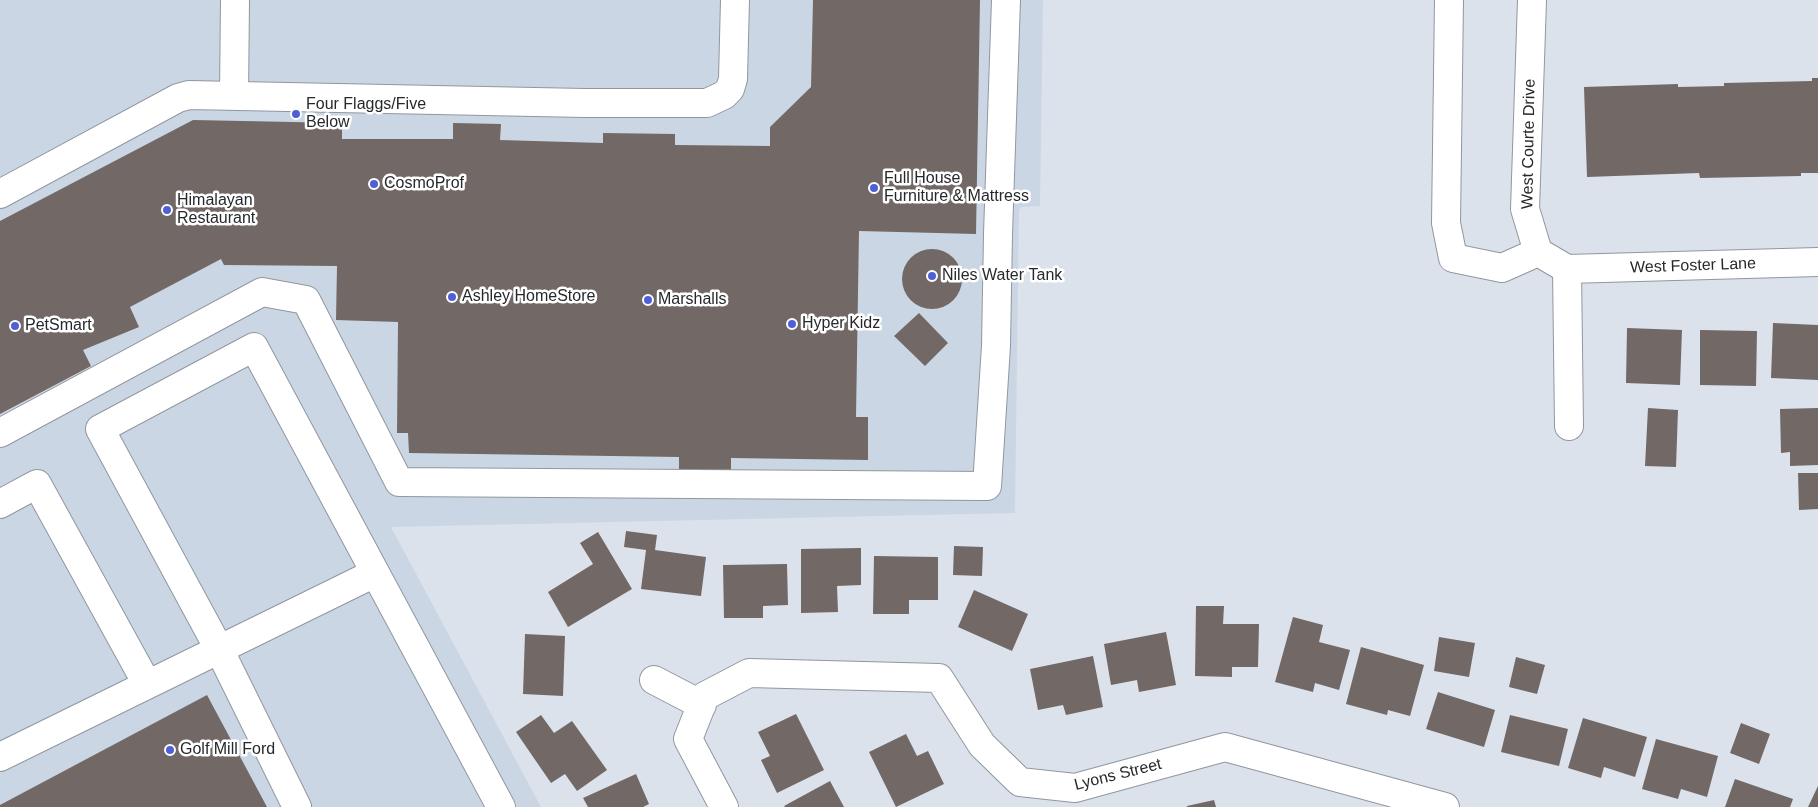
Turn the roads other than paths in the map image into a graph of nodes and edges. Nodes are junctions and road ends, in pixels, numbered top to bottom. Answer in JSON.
{"nodes":[{"id":1,"x":235,"y":0,"type":"edge"},
{"id":2,"x":736,"y":0,"type":"edge"},
{"id":3,"x":1006,"y":0,"type":"edge"},
{"id":4,"x":1449,"y":0,"type":"edge"},
{"id":5,"x":1532,"y":0,"type":"edge"},
{"id":6,"x":234,"y":96,"type":"junction"},
{"id":7,"x":0,"y":194,"type":"edge"},
{"id":8,"x":1538,"y":252,"type":"junction"},
{"id":9,"x":1818,"y":262,"type":"edge"},
{"id":10,"x":1567,"y":269,"type":"junction"},
{"id":11,"x":1569,"y":426,"type":"dead end"},
{"id":12,"x":0,"y":433,"type":"edge"},
{"id":13,"x":0,"y":504,"type":"edge"},
{"id":14,"x":376,"y":572,"type":"junction"},
{"id":15,"x":219,"y":649,"type":"junction"},
{"id":16,"x":654,"y":680,"type":"dead end"},
{"id":17,"x":147,"y":684,"type":"junction"},
{"id":18,"x":702,"y":705,"type":"junction"},
{"id":19,"x":0,"y":757,"type":"edge"},
{"id":20,"x":297,"y":807,"type":"edge"},
{"id":21,"x":501,"y":807,"type":"edge"},
{"id":22,"x":724,"y":807,"type":"edge"},
{"id":23,"x":1445,"y":807,"type":"edge"}],
"edges":[{"from":1,"to":6,"type":"street"},
{"from":2,"to":6,"type":"street"},
{"from":3,"to":12,"type":"street"},
{"from":4,"to":8,"type":"street"},
{"from":5,"to":8,"type":"street","name":"West Courte Drive"},
{"from":6,"to":7,"type":"street"},
{"from":8,"to":10,"type":"street"},
{"from":9,"to":10,"type":"street","name":"West Foster Lane"},
{"from":10,"to":11,"type":"street"},
{"from":13,"to":17,"type":"street"},
{"from":14,"to":15,"type":"street"},
{"from":14,"to":15,"type":"street"},
{"from":14,"to":21,"type":"street"},
{"from":15,"to":17,"type":"street"},
{"from":15,"to":20,"type":"street"},
{"from":16,"to":18,"type":"street"},
{"from":17,"to":19,"type":"street"},
{"from":18,"to":22,"type":"street","name":"Lyons Street"},
{"from":18,"to":23,"type":"street","name":"Lyons Street"}]}
